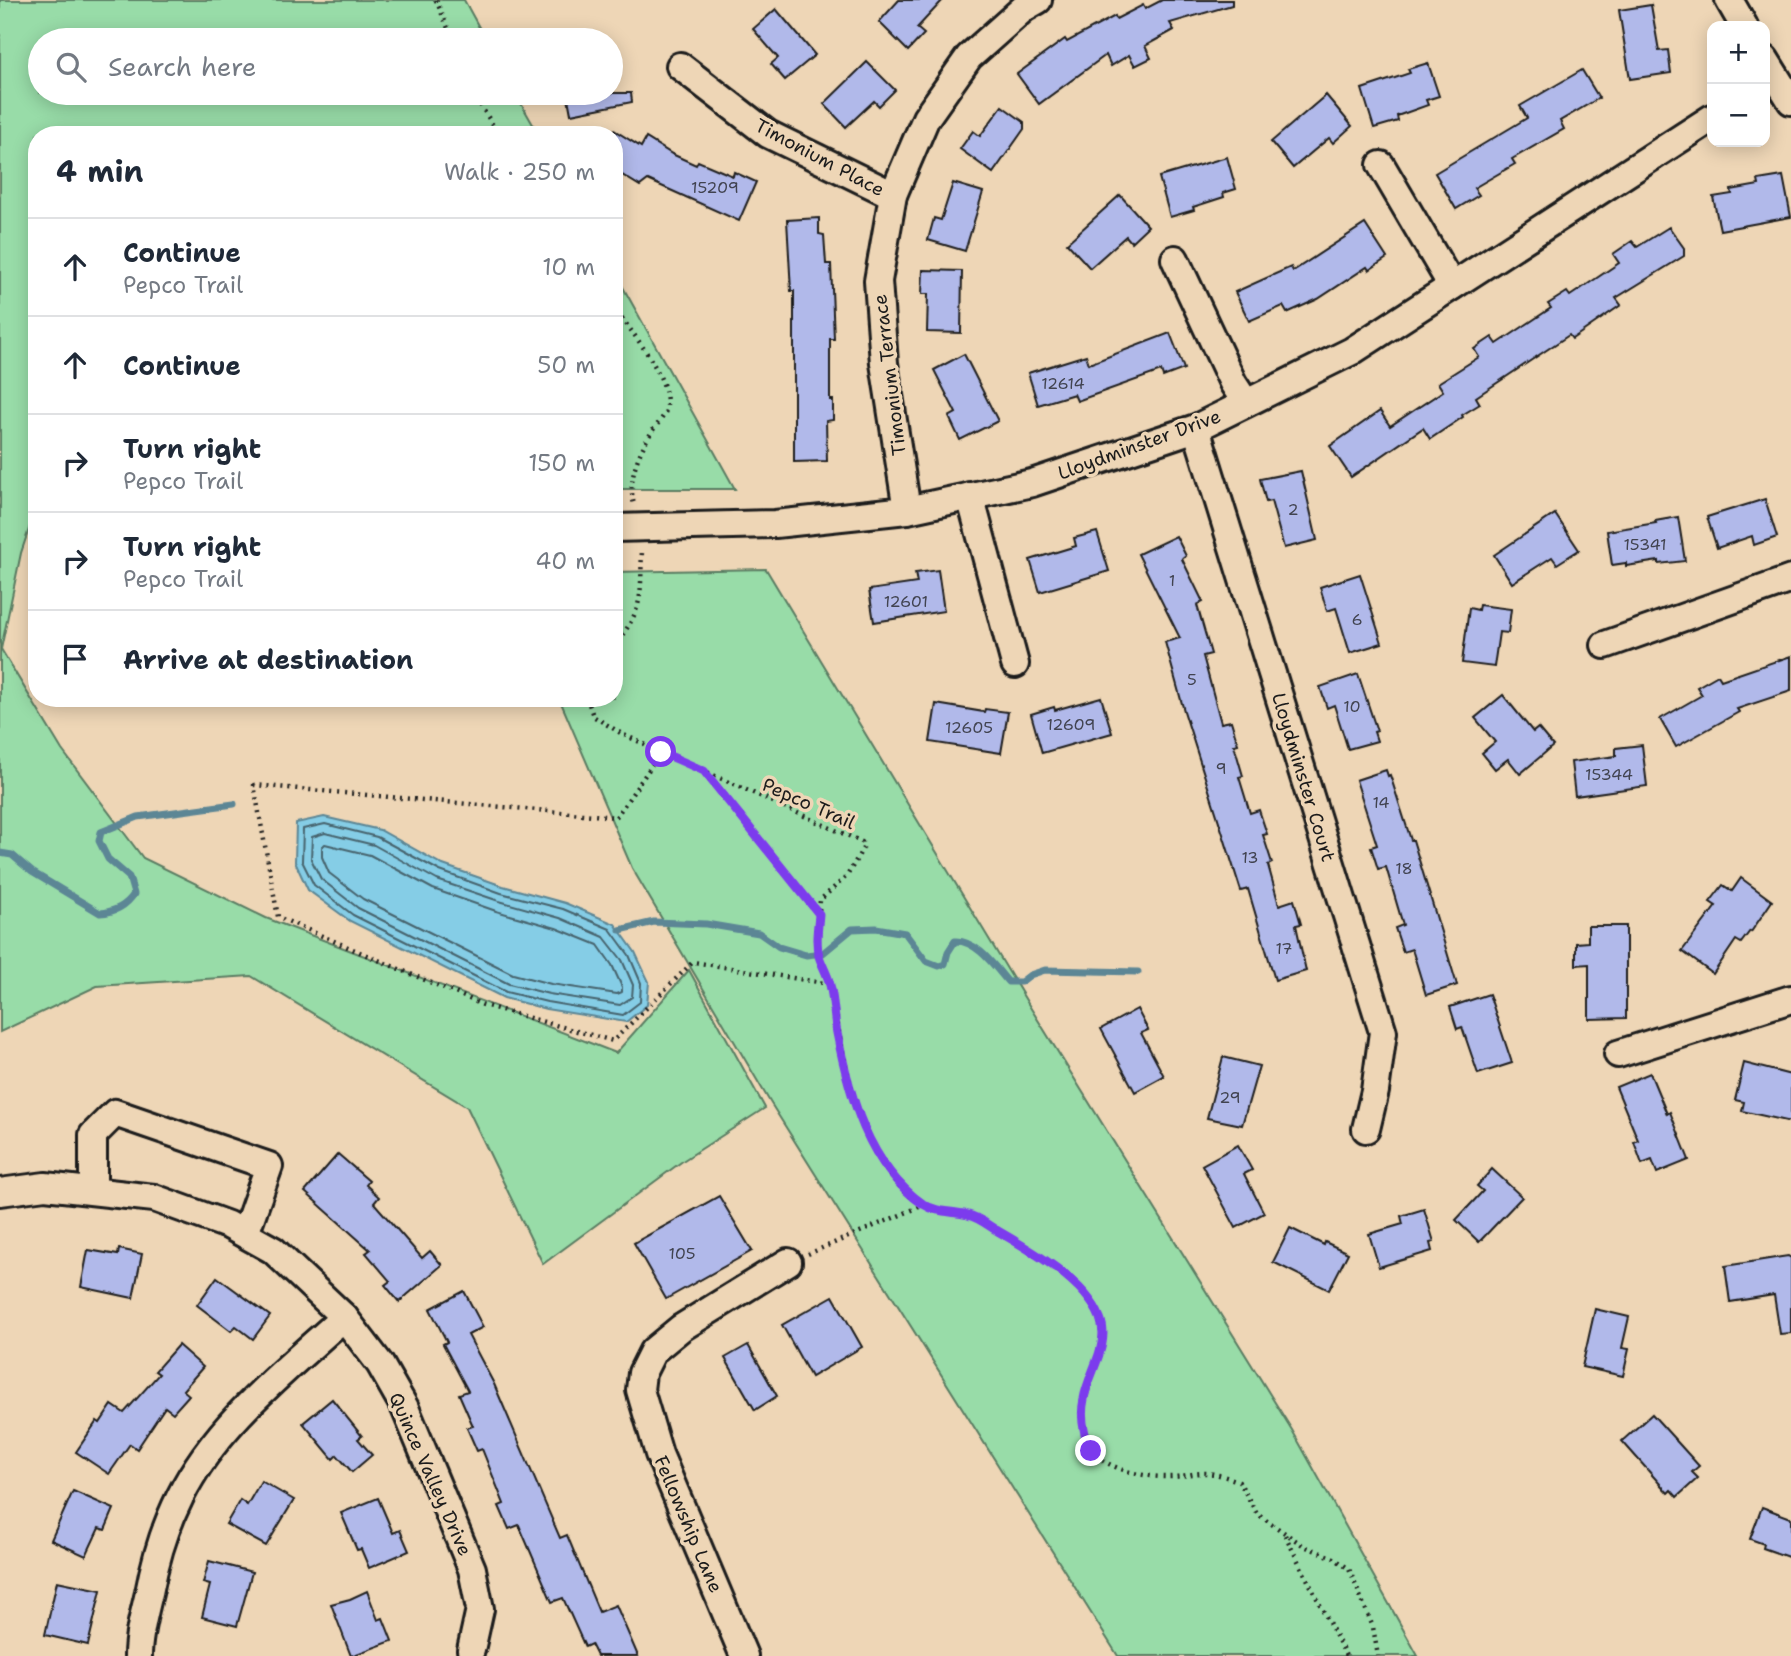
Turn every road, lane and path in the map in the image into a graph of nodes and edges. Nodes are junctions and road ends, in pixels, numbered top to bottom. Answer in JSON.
{"nodes":[{"id":1,"x":436,"y":0,"type":"edge"},
{"id":2,"x":1038,"y":0,"type":"edge"},
{"id":3,"x":1729,"y":0,"type":"edge"},
{"id":4,"x":1741,"y":21,"type":"edge"},
{"id":5,"x":448,"y":28,"type":"edge"},
{"id":6,"x":681,"y":66,"type":"dead end"},
{"id":7,"x":1774,"y":72,"type":"edge"},
{"id":8,"x":1791,"y":101,"type":"edge"},
{"id":9,"x":480,"y":105,"type":"edge"},
{"id":10,"x":1707,"y":121,"type":"edge"},
{"id":11,"x":493,"y":126,"type":"edge"},
{"id":12,"x":1381,"y":165,"type":"dead end"},
{"id":13,"x":893,"y":195,"type":"junction"},
{"id":14,"x":1175,"y":259,"type":"dead end"},
{"id":15,"x":1452,"y":286,"type":"junction"},
{"id":16,"x":623,"y":321,"type":"edge"},
{"id":17,"x":1246,"y":403,"type":"junction"},
{"id":18,"x":1196,"y":428,"type":"junction"},
{"id":19,"x":970,"y":496,"type":"junction"},
{"id":20,"x":907,"y":510,"type":"junction"},
{"id":21,"x":641,"y":527,"type":"junction"},
{"id":22,"x":623,"y":528,"type":"edge"},
{"id":23,"x":1791,"y":579,"type":"edge"},
{"id":24,"x":623,"y":635,"type":"edge"},
{"id":25,"x":1605,"y":645,"type":"dead end"},
{"id":26,"x":1015,"y":664,"type":"dead end"},
{"id":27,"x":590,"y":707,"type":"edge"},
{"id":28,"x":661,"y":752,"type":"junction"},
{"id":29,"x":704,"y":771,"type":"junction"},
{"id":30,"x":819,"y":914,"type":"junction"},
{"id":31,"x":830,"y":984,"type":"junction"},
{"id":32,"x":1791,"y":999,"type":"edge"},
{"id":33,"x":1618,"y":1054,"type":"dead end"},
{"id":34,"x":1366,"y":1129,"type":"dead end"},
{"id":35,"x":93,"y":1191,"type":"junction"},
{"id":36,"x":0,"y":1192,"type":"edge"},
{"id":37,"x":925,"y":1205,"type":"junction"},
{"id":38,"x":245,"y":1234,"type":"junction"},
{"id":39,"x":788,"y":1262,"type":"joint"},
{"id":40,"x":344,"y":1317,"type":"junction"},
{"id":41,"x":1284,"y":1534,"type":"junction"},
{"id":42,"x":471,"y":1650,"type":"dead end"},
{"id":43,"x":138,"y":1656,"type":"edge"},
{"id":44,"x":744,"y":1656,"type":"edge"},
{"id":45,"x":1346,"y":1656,"type":"edge"},
{"id":46,"x":1378,"y":1656,"type":"edge"}],
"edges":[{"from":1,"to":5,"type":"path"},
{"from":2,"to":13,"type":"street","name":"Timonium Terrace"},
{"from":3,"to":4,"type":"street"},
{"from":6,"to":13,"type":"street","name":"Timonium Place"},
{"from":7,"to":8,"type":"street"},
{"from":9,"to":11,"type":"path"},
{"from":10,"to":15,"type":"street","name":"Lloydminster Drive"},
{"from":12,"to":15,"type":"street"},
{"from":13,"to":20,"type":"street","name":"Timonium Terrace"},
{"from":14,"to":17,"type":"street"},
{"from":15,"to":17,"type":"street","name":"Lloydminster Drive"},
{"from":16,"to":21,"type":"path"},
{"from":17,"to":18,"type":"street","name":"Lloydminster Drive"},
{"from":18,"to":19,"type":"street","name":"Lloydminster Drive"},
{"from":18,"to":34,"type":"street","name":"Lloydminster Court"},
{"from":19,"to":20,"type":"street","name":"Lloydminster Drive"},
{"from":19,"to":26,"type":"street"},
{"from":20,"to":21,"type":"street","name":"Lloydminster Drive"},
{"from":21,"to":22,"type":"street","name":"Lloydminster Drive"},
{"from":21,"to":24,"type":"path"},
{"from":23,"to":25,"type":"street"},
{"from":27,"to":28,"type":"path","name":"Pepco Trail"},
{"from":28,"to":29,"type":"path","name":"Pepco Trail"},
{"from":28,"to":31,"type":"path"},
{"from":29,"to":30,"type":"path"},
{"from":29,"to":30,"type":"path","name":"Pepco Trail"},
{"from":30,"to":31,"type":"path","name":"Pepco Trail"},
{"from":31,"to":37,"type":"path","name":"Pepco Trail"},
{"from":32,"to":33,"type":"street"},
{"from":35,"to":36,"type":"street","name":"Quince Valley Drive"},
{"from":35,"to":38,"type":"street","name":"Quince Valley Drive"},
{"from":35,"to":38,"type":"street"},
{"from":37,"to":39,"type":"path"},
{"from":37,"to":41,"type":"path","name":"Pepco Trail"},
{"from":38,"to":40,"type":"street","name":"Quince Valley Drive"},
{"from":39,"to":44,"type":"street","name":"Fellowship Lane"},
{"from":40,"to":42,"type":"street","name":"Quince Valley Drive"},
{"from":40,"to":43,"type":"street"},
{"from":41,"to":45,"type":"path"},
{"from":41,"to":46,"type":"path","name":"Pepco Trail"}]}
